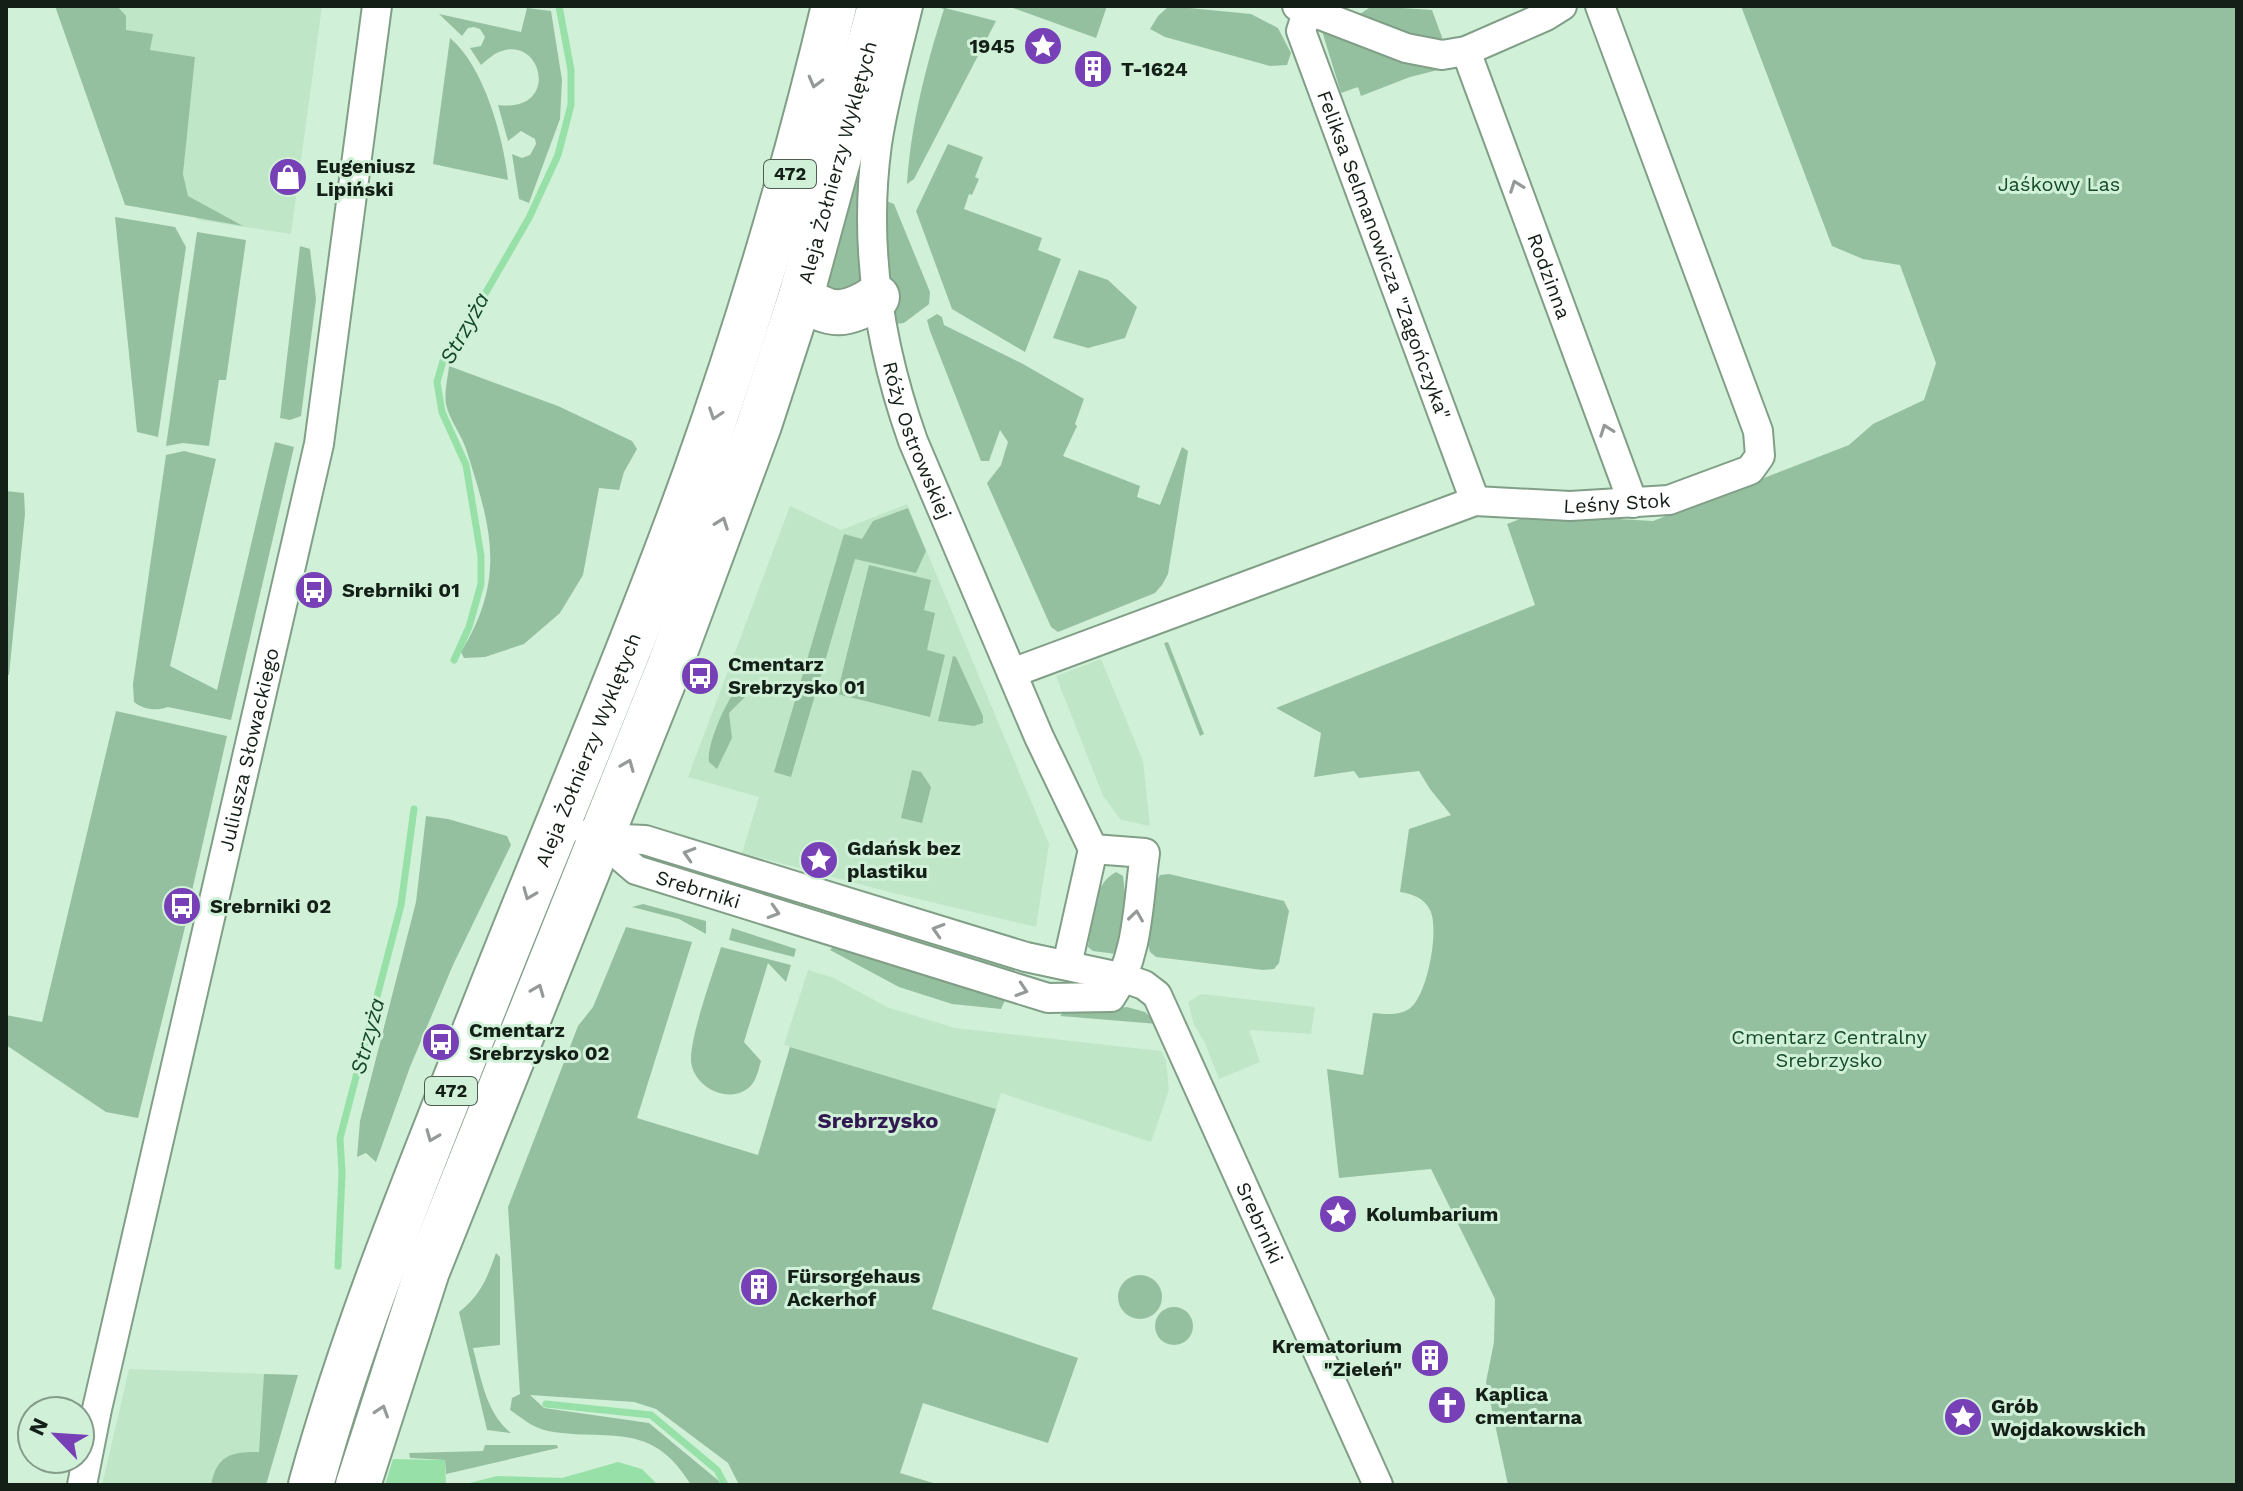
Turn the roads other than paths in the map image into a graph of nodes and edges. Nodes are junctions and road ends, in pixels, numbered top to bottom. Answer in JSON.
{"nodes":[{"id":1,"x":377,"y":6,"type":"edge"},
{"id":2,"x":834,"y":6,"type":"edge"},
{"id":3,"x":880,"y":6,"type":"edge"},
{"id":4,"x":908,"y":6,"type":"edge"},
{"id":5,"x":1562,"y":6,"type":"edge"},
{"id":6,"x":1600,"y":6,"type":"edge"},
{"id":7,"x":1302,"y":7,"type":"edge"},
{"id":8,"x":1466,"y":51,"type":"junction"},
{"id":9,"x":801,"y":296,"type":"junction"},
{"id":10,"x":877,"y":297,"type":"junction"},
{"id":11,"x":1475,"y":501,"type":"junction"},
{"id":12,"x":1633,"y":503,"type":"junction"},
{"id":13,"x":1012,"y":673,"type":"junction"},
{"id":14,"x":558,"y":822,"type":"junction"},
{"id":15,"x":599,"y":838,"type":"junction"},
{"id":16,"x":1093,"y":849,"type":"junction"},
{"id":17,"x":824,"y":895,"type":"junction"},
{"id":18,"x":814,"y":924,"type":"junction"},
{"id":19,"x":1067,"y":965,"type":"junction"},
{"id":20,"x":1124,"y":978,"type":"junction"},
{"id":21,"x":82,"y":1485,"type":"edge"},
{"id":22,"x":311,"y":1485,"type":"edge"},
{"id":23,"x":358,"y":1485,"type":"edge"},
{"id":24,"x":1378,"y":1485,"type":"edge"}],
"edges":[{"from":1,"to":21,"type":"street","name":"Juliusza Słowackiego"},
{"from":2,"to":14,"type":"main road","name":"Aleja Żołnierzy Wyklętych","number":"472","one_way":true},
{"from":3,"to":9,"type":"main road","name":"Aleja Żołnierzy Wyklętych","number":"472"},
{"from":4,"to":10,"type":"street","name":"Róży Ostrowskiej"},
{"from":5,"to":8,"type":"street"},
{"from":6,"to":12,"type":"street","name":"Leśny Stok"},
{"from":7,"to":8,"type":"street"},
{"from":7,"to":11,"type":"street","name":"Feliksa Selmanowicza \"Zagończyka\""},
{"from":12,"to":8,"type":"street","name":"Rodzinna","one_way":true},
{"from":9,"to":10,"type":"main road"},
{"from":15,"to":9,"type":"main road","name":"Aleja Żołnierzy Wyklętych","number":"472","one_way":true},
{"from":10,"to":13,"type":"street","name":"Róży Ostrowskiej"},
{"from":11,"to":12,"type":"street","name":"Leśny Stok"},
{"from":11,"to":13,"type":"street","name":"Leśny Stok"},
{"from":13,"to":16,"type":"street","name":"Róży Ostrowskiej"},
{"from":14,"to":15,"type":"street","name":"Srebrniki"},
{"from":14,"to":22,"type":"main road","name":"Aleja Żołnierzy Wyklętych","number":"472","one_way":true},
{"from":17,"to":15,"type":"street","name":"Srebrniki","one_way":true},
{"from":15,"to":18,"type":"street","name":"Srebrniki","one_way":true},
{"from":23,"to":15,"type":"main road","name":"Aleja Żołnierzy Wyklętych","number":"472","one_way":true},
{"from":16,"to":19,"type":"street"},
{"from":20,"to":16,"type":"street","one_way":true},
{"from":17,"to":18,"type":"street"},
{"from":19,"to":17,"type":"street","name":"Srebrniki","one_way":true},
{"from":18,"to":20,"type":"street","name":"Srebrniki","one_way":true},
{"from":19,"to":20,"type":"street","name":"Srebrniki"},
{"from":20,"to":24,"type":"street","name":"Srebrniki"}]}
